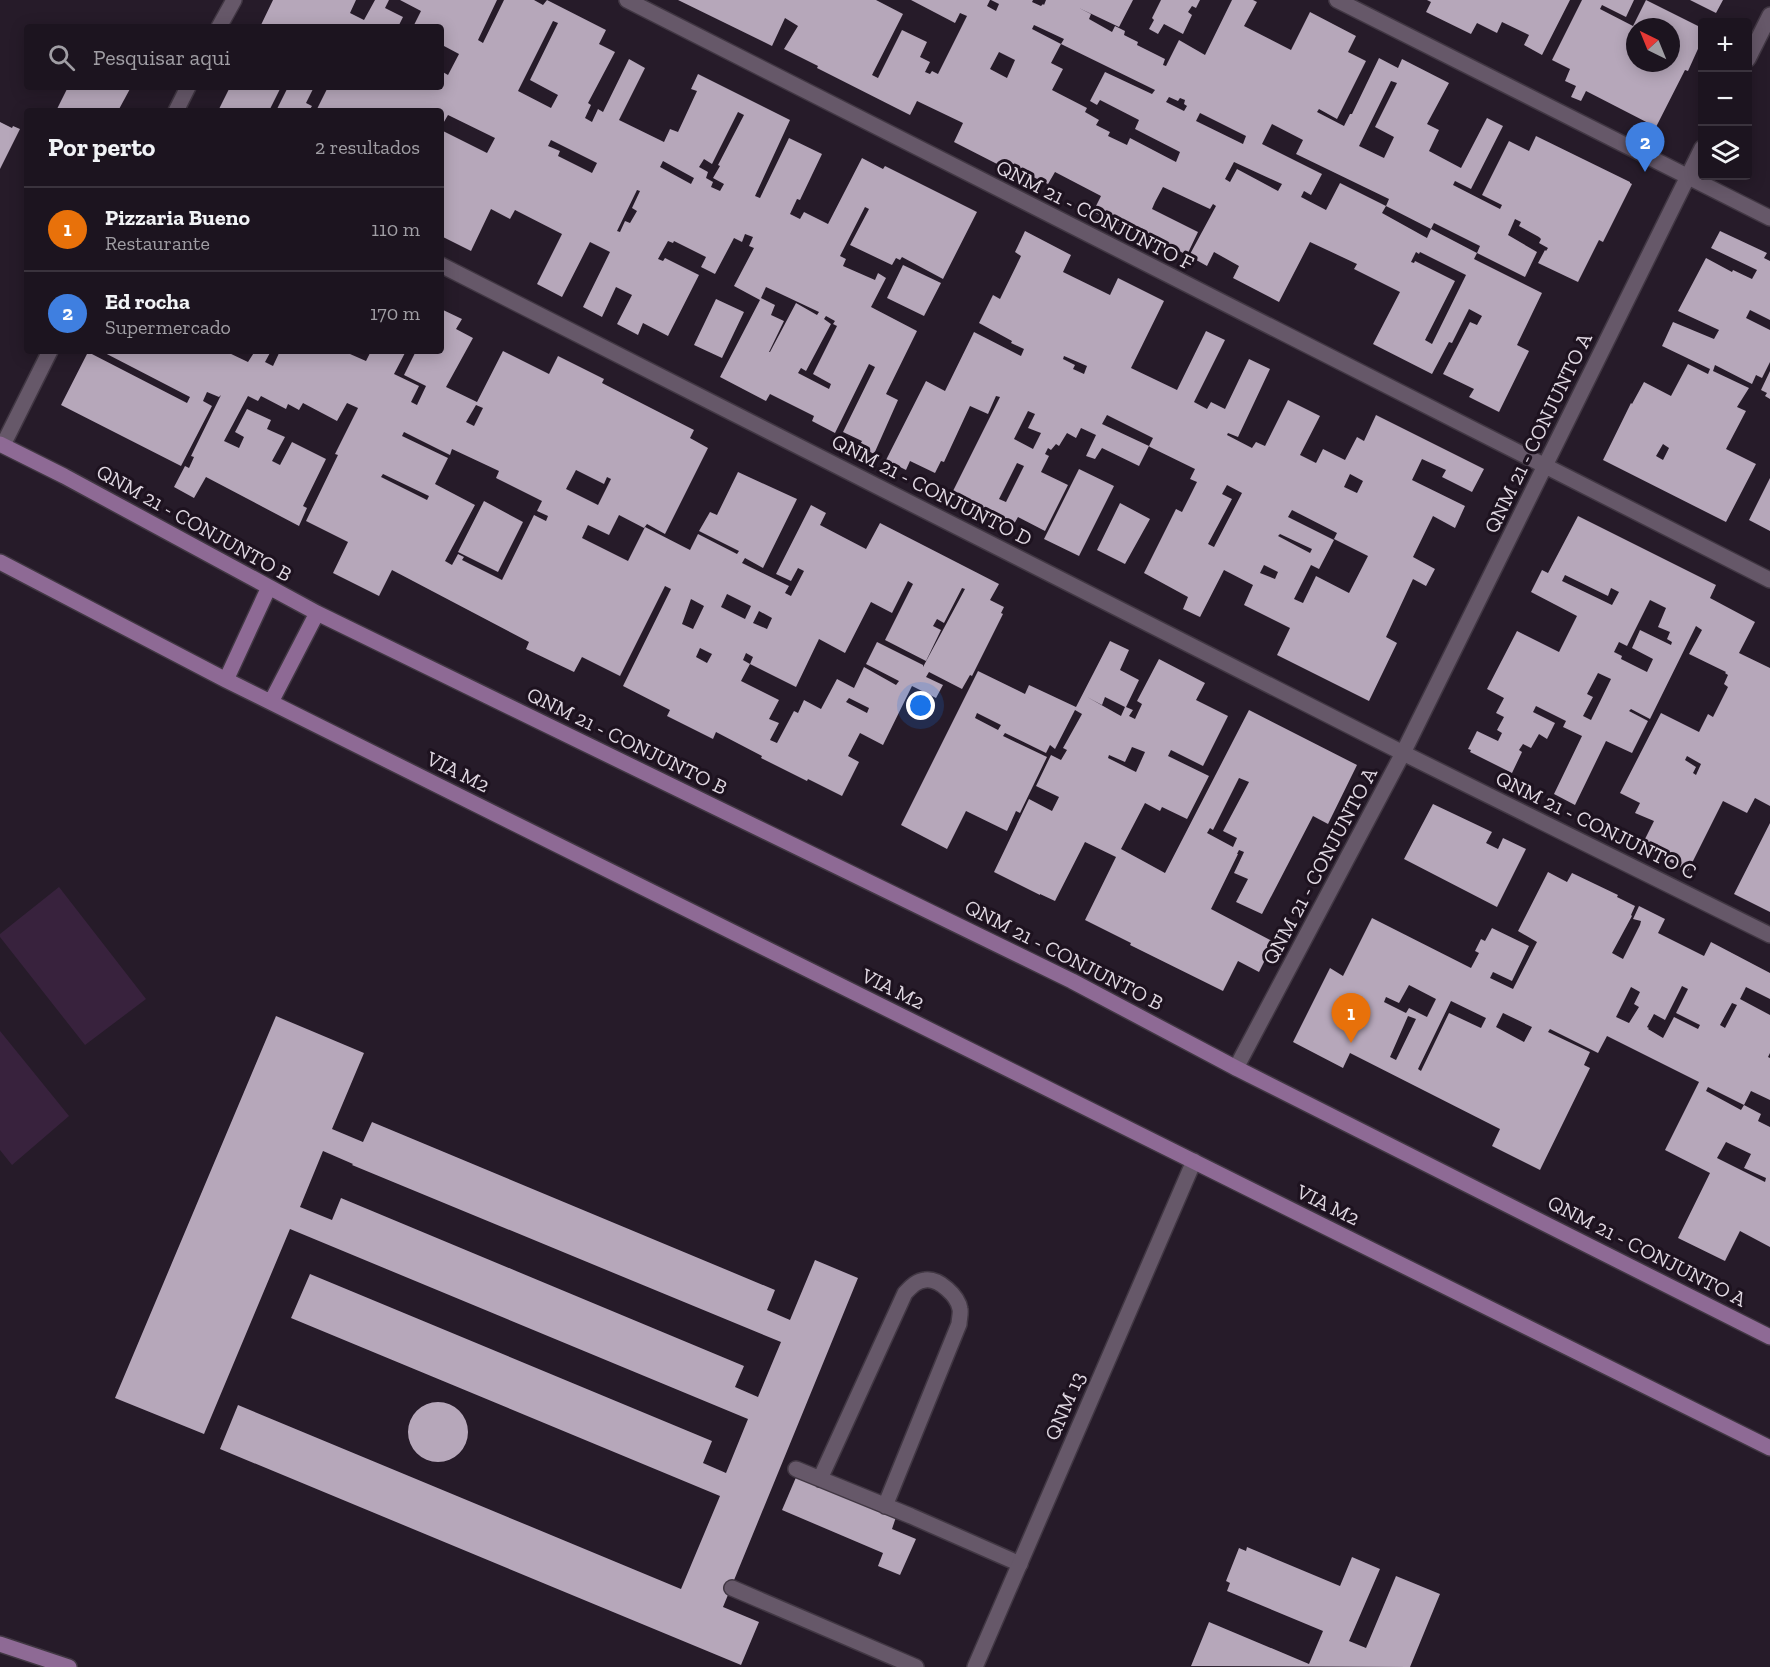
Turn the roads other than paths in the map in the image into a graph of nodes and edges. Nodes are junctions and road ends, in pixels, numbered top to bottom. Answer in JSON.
{"nodes":[{"id":1,"x":234,"y":0,"type":"edge"},
{"id":2,"x":627,"y":0,"type":"edge"},
{"id":3,"x":1337,"y":0,"type":"edge"},
{"id":4,"x":1770,"y":15,"type":"edge"},
{"id":5,"x":221,"y":24,"type":"edge"},
{"id":6,"x":1752,"y":51,"type":"edge"},
{"id":7,"x":186,"y":90,"type":"edge"},
{"id":8,"x":178,"y":108,"type":"edge"},
{"id":9,"x":1698,"y":156,"type":"edge"},
{"id":10,"x":1688,"y":177,"type":"junction"},
{"id":11,"x":1770,"y":218,"type":"edge"},
{"id":12,"x":444,"y":267,"type":"edge"},
{"id":13,"x":48,"y":354,"type":"edge"},
{"id":14,"x":1,"y":445,"type":"edge"},
{"id":15,"x":1544,"y":467,"type":"junction"},
{"id":16,"x":0,"y":562,"type":"edge"},
{"id":17,"x":1770,"y":580,"type":"edge"},
{"id":18,"x":269,"y":587,"type":"junction"},
{"id":19,"x":317,"y":613,"type":"junction"},
{"id":20,"x":226,"y":680,"type":"junction"},
{"id":21,"x":271,"y":702,"type":"junction"},
{"id":22,"x":1403,"y":753,"type":"junction"},
{"id":23,"x":1770,"y":935,"type":"edge"},
{"id":24,"x":1236,"y":1068,"type":"junction"},
{"id":25,"x":1194,"y":1161,"type":"junction"},
{"id":26,"x":1770,"y":1337,"type":"edge"},
{"id":27,"x":1770,"y":1448,"type":"edge"},
{"id":28,"x":796,"y":1469,"type":"dead end"},
{"id":29,"x":820,"y":1479,"type":"junction"},
{"id":30,"x":885,"y":1506,"type":"junction"},
{"id":31,"x":1020,"y":1564,"type":"junction"},
{"id":32,"x":732,"y":1588,"type":"dead end"},
{"id":33,"x":0,"y":1644,"type":"edge"},
{"id":34,"x":69,"y":1667,"type":"edge"},
{"id":35,"x":916,"y":1667,"type":"edge"},
{"id":36,"x":975,"y":1667,"type":"edge"}],
"edges":[{"from":1,"to":5,"type":"street"},
{"from":2,"to":15,"type":"street","name":"QNM 21 - CONJUNTO F"},
{"from":3,"to":10,"type":"street"},
{"from":4,"to":6,"type":"street"},
{"from":7,"to":8,"type":"street"},
{"from":9,"to":10,"type":"street","name":"QNM 21 - CONJUNTO A"},
{"from":10,"to":11,"type":"street"},
{"from":10,"to":15,"type":"street","name":"QNM 21 - CONJUNTO A"},
{"from":12,"to":22,"type":"street","name":"QNM 21 - CONJUNTO D"},
{"from":13,"to":14,"type":"street"},
{"from":14,"to":18,"type":"main road","name":"QNM 21 - CONJUNTO B"},
{"from":15,"to":17,"type":"street","name":"QNM 21 - CONJUNTO F"},
{"from":15,"to":22,"type":"street","name":"QNM 21 - CONJUNTO A"},
{"from":16,"to":20,"type":"main road","name":"VIA M2"},
{"from":18,"to":19,"type":"main road","name":"QNM 21 - CONJUNTO B"},
{"from":18,"to":20,"type":"main road"},
{"from":19,"to":21,"type":"main road"},
{"from":19,"to":24,"type":"main road","name":"QNM 21 - CONJUNTO B"},
{"from":20,"to":21,"type":"main road","name":"VIA M2"},
{"from":21,"to":25,"type":"main road","name":"VIA M2"},
{"from":22,"to":23,"type":"street","name":"QNM 21 - CONJUNTO C"},
{"from":22,"to":24,"type":"street","name":"QNM 21 - CONJUNTO A"},
{"from":24,"to":26,"type":"main road","name":"QNM 21 - CONJUNTO A"},
{"from":25,"to":27,"type":"main road","name":"VIA M2"},
{"from":25,"to":31,"type":"street","name":"QNM 13"},
{"from":28,"to":29,"type":"street"},
{"from":29,"to":30,"type":"street"},
{"from":29,"to":30,"type":"street"},
{"from":30,"to":31,"type":"street"},
{"from":31,"to":36,"type":"street","name":"QNM 13"},
{"from":32,"to":35,"type":"street"},
{"from":33,"to":34,"type":"main road"}]}
